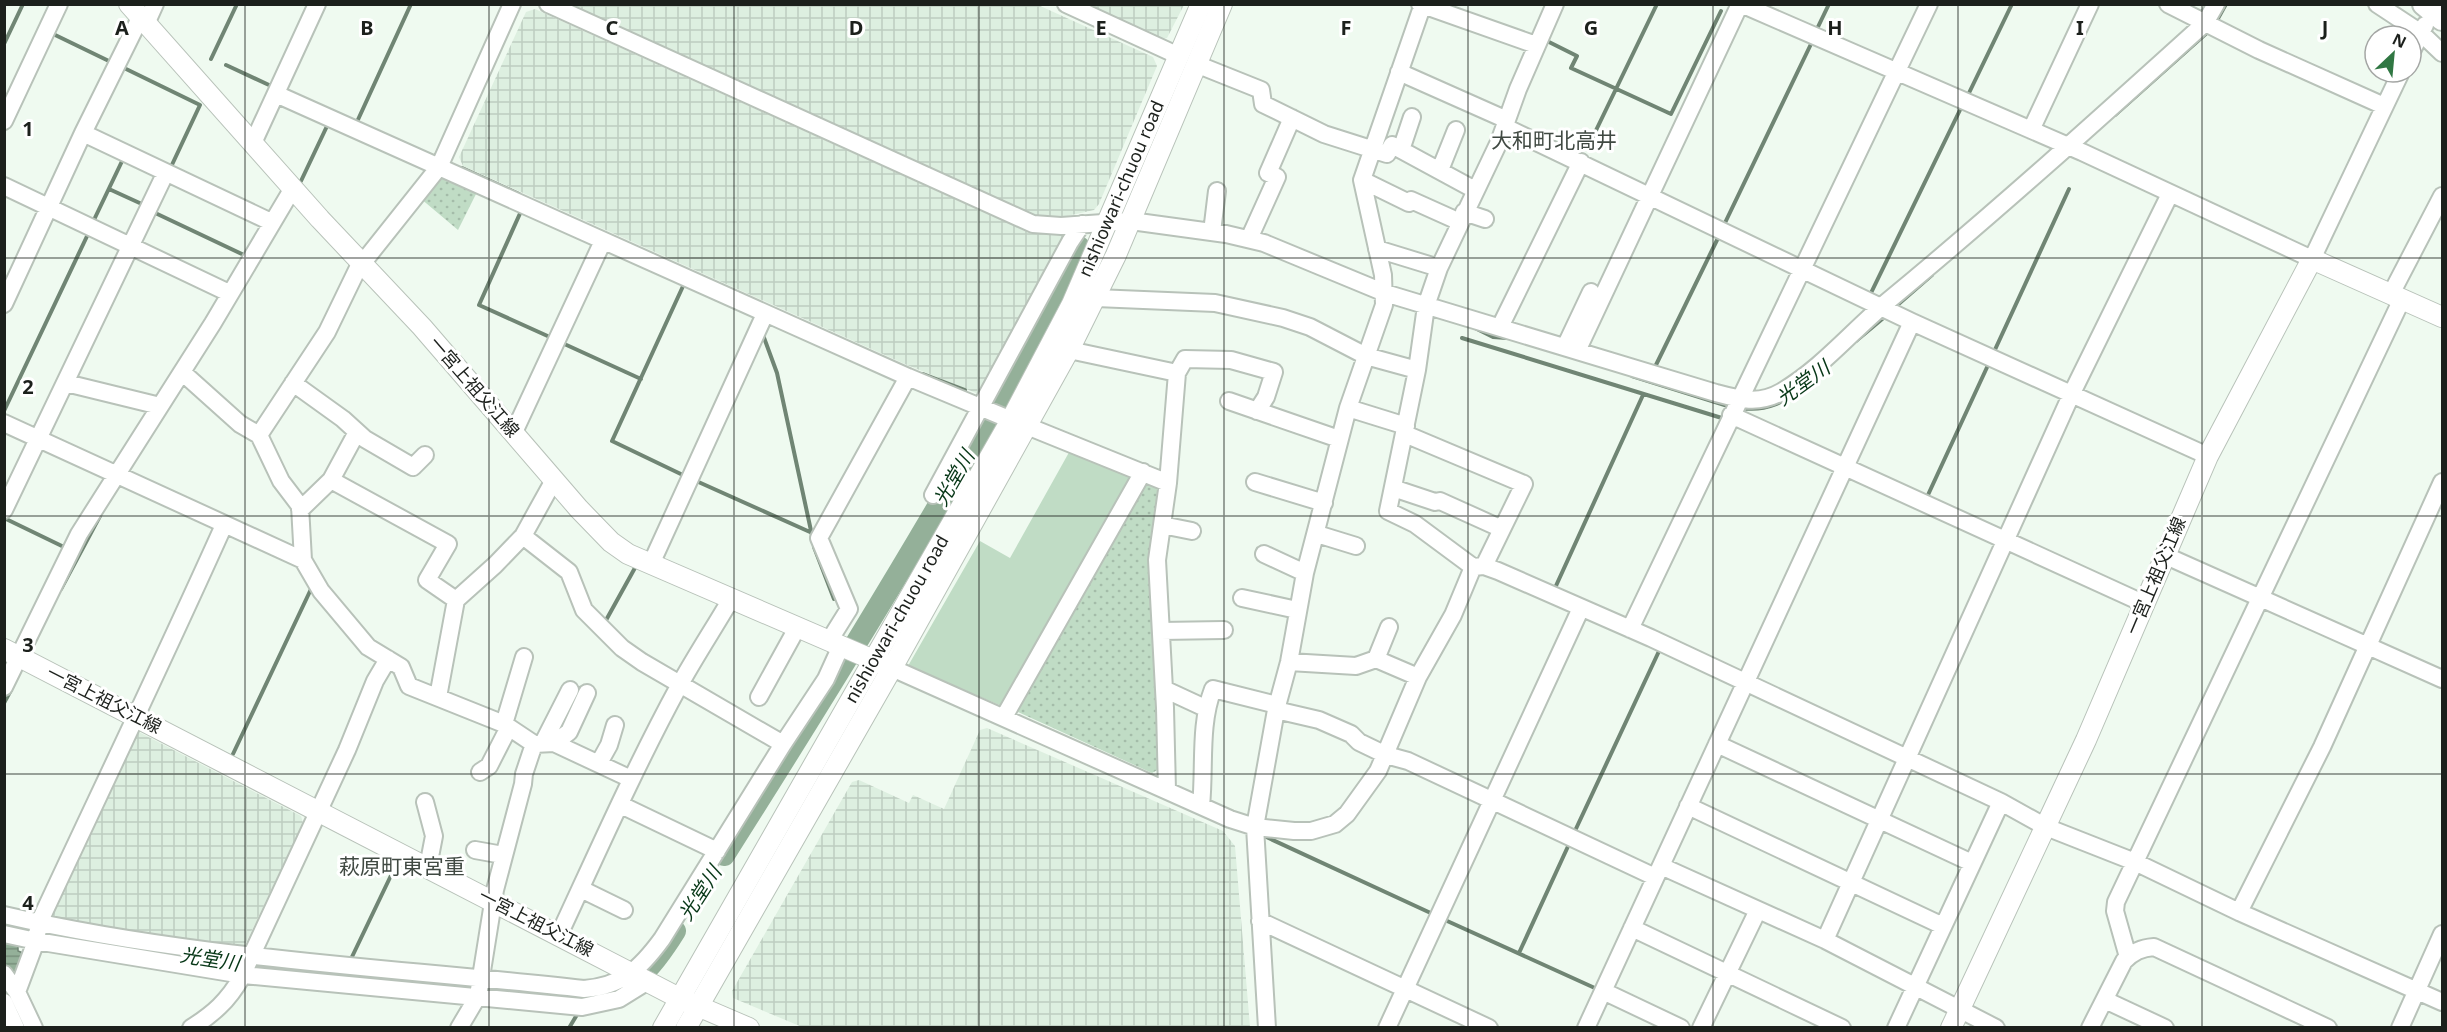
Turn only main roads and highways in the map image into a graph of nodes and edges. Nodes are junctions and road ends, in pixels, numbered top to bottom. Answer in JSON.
{"nodes":[{"id":1,"x":1201,"y":4,"type":"edge"},
{"id":2,"x":1222,"y":4,"type":"edge"},
{"id":3,"x":142,"y":13,"type":"edge"},
{"id":4,"x":1187,"y":60,"type":"junction"},
{"id":5,"x":2442,"y":317,"type":"edge"},
{"id":6,"x":1001,"y":416,"type":"junction"},
{"id":7,"x":849,"y":650,"type":"junction"},
{"id":8,"x":12,"y":652,"type":"edge"},
{"id":9,"x":892,"y":668,"type":"junction"},
{"id":10,"x":680,"y":998,"type":"junction"},
{"id":11,"x":699,"y":1006,"type":"junction"},
{"id":12,"x":1955,"y":1019,"type":"edge"},
{"id":13,"x":663,"y":1028,"type":"edge"},
{"id":14,"x":686,"y":1028,"type":"edge"},
{"id":15,"x":749,"y":1028,"type":"edge"}],
"edges":[{"from":1,"to":4,"type":"main road","name":"nishiowari-chuou road"},
{"from":2,"to":4,"type":"main road","name":"nishiowari-chuou road"},
{"from":3,"to":7,"type":"main road","name":"一宮上祖父江線"},
{"from":4,"to":6,"type":"main road","name":"nishiowari-chuou road"},
{"from":4,"to":6,"type":"main road","name":"nishiowari-chuou road"},
{"from":5,"to":12,"type":"main road","name":"一宮上祖父江線"},
{"from":6,"to":7,"type":"main road","name":"nishiowari-chuou road"},
{"from":6,"to":9,"type":"main road","name":"nishiowari-chuou road"},
{"from":7,"to":9,"type":"main road","name":"一宮上祖父江線"},
{"from":7,"to":10,"type":"main road","name":"nishiowari-chuou road"},
{"from":8,"to":10,"type":"main road","name":"一宮上祖父江線"},
{"from":9,"to":11,"type":"main road","name":"nishiowari-chuou road"},
{"from":10,"to":11,"type":"main road","name":"一宮上祖父江線"},
{"from":10,"to":13,"type":"main road","name":"nishiowari-chuou road"},
{"from":11,"to":14,"type":"main road","name":"nishiowari-chuou road"},
{"from":11,"to":15,"type":"main road","name":"一宮上祖父江線"}]}
